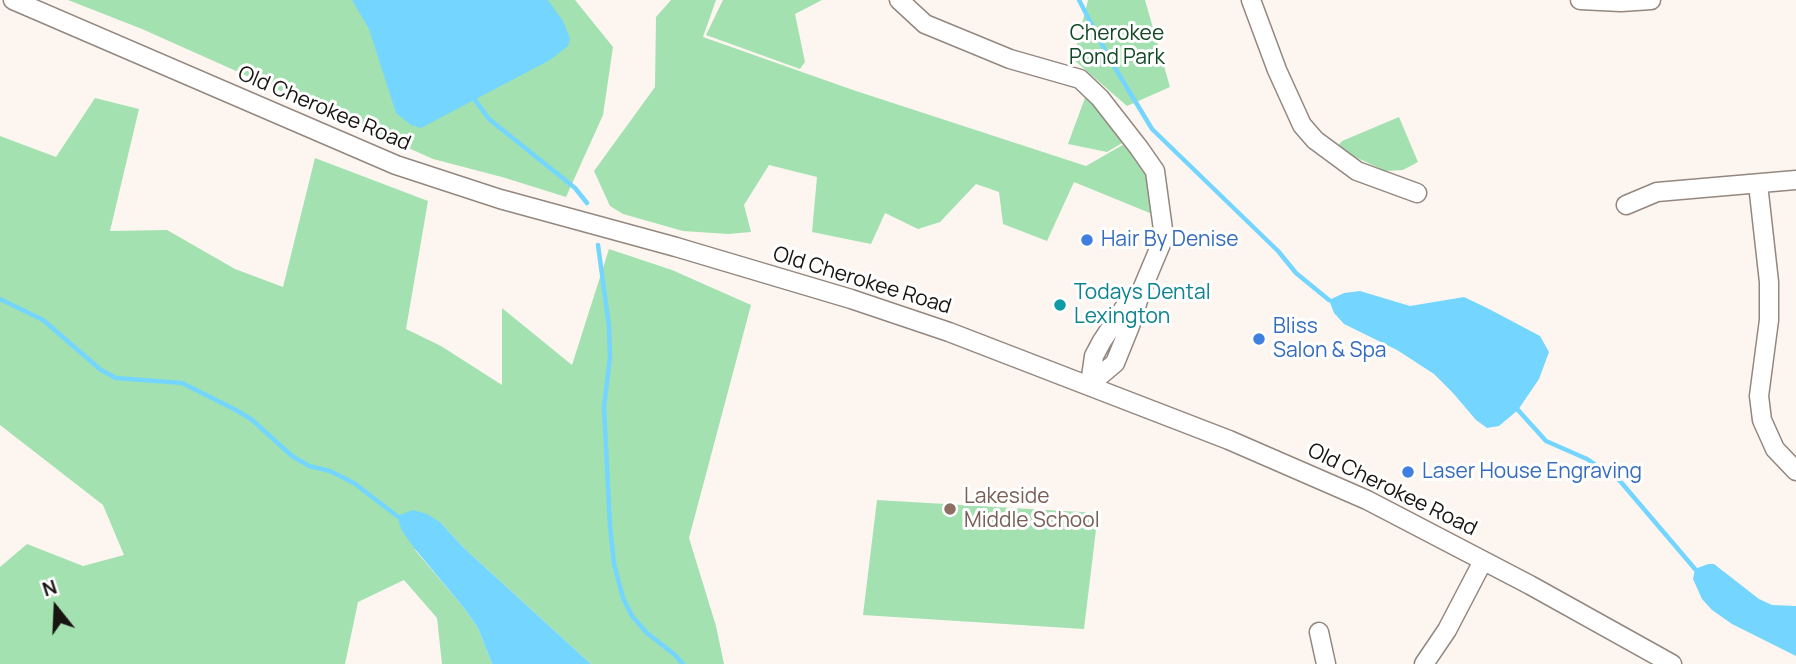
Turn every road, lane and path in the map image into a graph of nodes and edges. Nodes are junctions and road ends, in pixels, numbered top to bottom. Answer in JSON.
{"nodes":[{"id":1,"x":13,"y":0,"type":"edge"},
{"id":2,"x":898,"y":0,"type":"edge"},
{"id":3,"x":1251,"y":0,"type":"edge"},
{"id":4,"x":1580,"y":0,"type":"edge"},
{"id":5,"x":1651,"y":0,"type":"edge"},
{"id":6,"x":1796,"y":180,"type":"edge"},
{"id":7,"x":1758,"y":184,"type":"junction"},
{"id":8,"x":1417,"y":193,"type":"dead end"},
{"id":9,"x":1626,"y":205,"type":"dead end"},
{"id":10,"x":1090,"y":384,"type":"junction"},
{"id":11,"x":1796,"y":471,"type":"edge"},
{"id":12,"x":1483,"y":561,"type":"junction"},
{"id":13,"x":1318,"y":632,"type":"dead end"},
{"id":14,"x":1430,"y":662,"type":"edge"},
{"id":15,"x":1326,"y":664,"type":"edge"},
{"id":16,"x":1672,"y":664,"type":"edge"}],
"edges":[{"from":1,"to":10,"type":"street","name":"Old Cherokee Road"},
{"from":2,"to":10,"type":"street"},
{"from":3,"to":8,"type":"street"},
{"from":4,"to":5,"type":"street"},
{"from":6,"to":7,"type":"street"},
{"from":7,"to":9,"type":"street"},
{"from":7,"to":11,"type":"street"},
{"from":10,"to":12,"type":"street","name":"Old Cherokee Road"},
{"from":12,"to":14,"type":"street"},
{"from":12,"to":16,"type":"street","name":"Old Cherokee Road"},
{"from":13,"to":15,"type":"street"}]}
